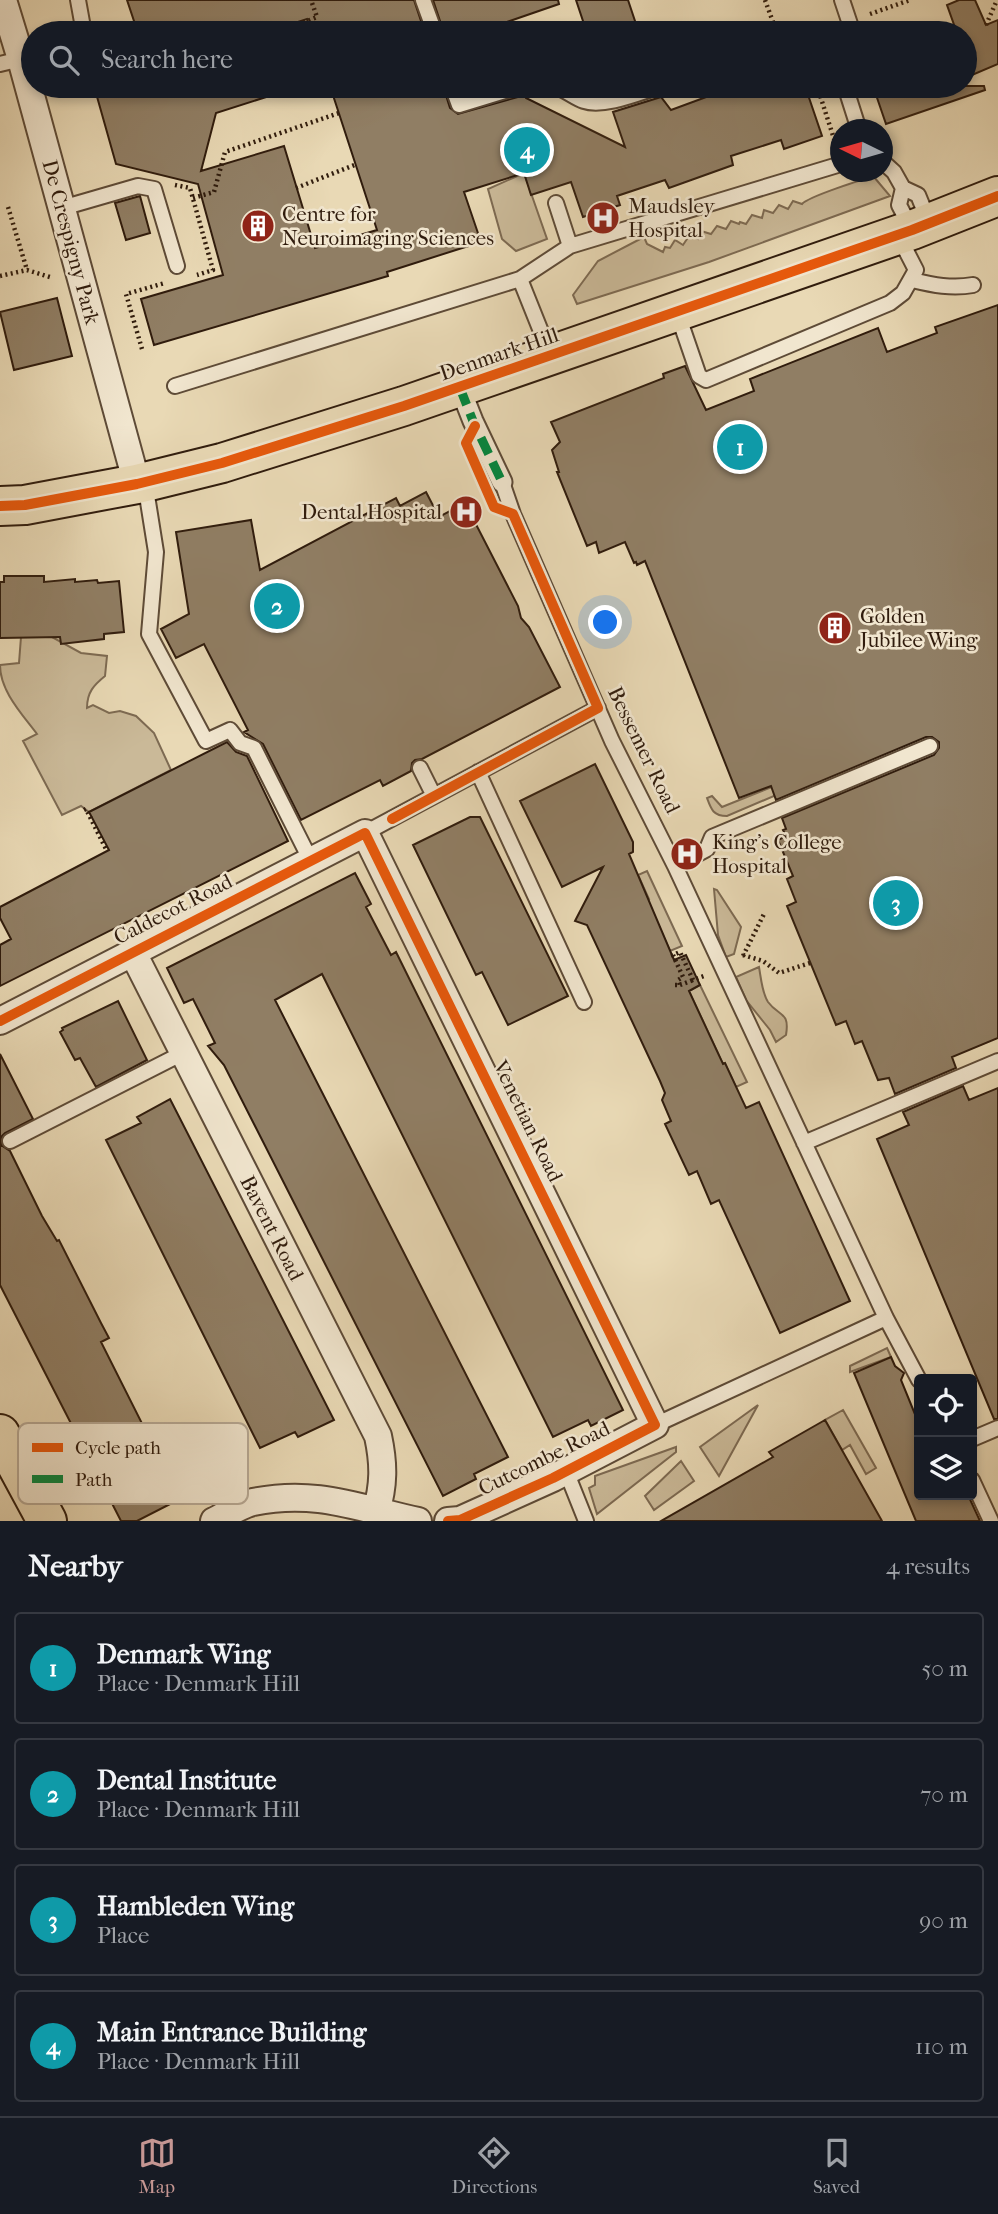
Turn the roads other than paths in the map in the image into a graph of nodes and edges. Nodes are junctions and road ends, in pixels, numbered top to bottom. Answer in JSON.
{"nodes":[{"id":1,"x":4,"y":0,"type":"edge"},
{"id":2,"x":78,"y":0,"type":"edge"},
{"id":3,"x":423,"y":0,"type":"edge"},
{"id":4,"x":842,"y":0,"type":"edge"},
{"id":5,"x":82,"y":21,"type":"edge"},
{"id":6,"x":431,"y":21,"type":"edge"},
{"id":7,"x":847,"y":21,"type":"edge"},
{"id":8,"x":20,"y":63,"type":"edge"},
{"id":9,"x":30,"y":98,"type":"edge"},
{"id":10,"x":456,"y":98,"type":"edge"},
{"id":11,"x":484,"y":98,"type":"edge"},
{"id":12,"x":578,"y":98,"type":"edge"},
{"id":13,"x":623,"y":98,"type":"edge"},
{"id":14,"x":849,"y":98,"type":"edge"},
{"id":15,"x":856,"y":119,"type":"edge"},
{"id":16,"x":830,"y":167,"type":"edge"},
{"id":17,"x":893,"y":171,"type":"edge"},
{"id":18,"x":998,"y":196,"type":"edge"},
{"id":19,"x":556,"y":203,"type":"dead end"},
{"id":20,"x":62,"y":208,"type":"junction"},
{"id":21,"x":913,"y":229,"type":"junction"},
{"id":22,"x":570,"y":246,"type":"junction"},
{"id":23,"x":177,"y":266,"type":"dead end"},
{"id":24,"x":520,"y":279,"type":"junction"},
{"id":25,"x":912,"y":280,"type":"junction"},
{"id":26,"x":974,"y":285,"type":"dead end"},
{"id":27,"x":676,"y":311,"type":"junction"},
{"id":28,"x":551,"y":356,"type":"junction"},
{"id":29,"x":174,"y":386,"type":"dead end"},
{"id":30,"x":460,"y":387,"type":"junction"},
{"id":31,"x":502,"y":482,"type":"joint"},
{"id":32,"x":141,"y":483,"type":"junction"},
{"id":33,"x":0,"y":506,"type":"edge"},
{"id":34,"x":598,"y":708,"type":"junction"},
{"id":35,"x":930,"y":746,"type":"dead end"},
{"id":36,"x":420,"y":768,"type":"dead end"},
{"id":37,"x":478,"y":772,"type":"junction"},
{"id":38,"x":434,"y":796,"type":"junction"},
{"id":39,"x":365,"y":833,"type":"junction"},
{"id":40,"x":311,"y":861,"type":"junction"},
{"id":41,"x":675,"y":866,"type":"junction"},
{"id":42,"x":132,"y":951,"type":"junction"},
{"id":43,"x":584,"y":1002,"type":"dead end"},
{"id":44,"x":0,"y":1021,"type":"edge"},
{"id":45,"x":183,"y":1053,"type":"junction"},
{"id":46,"x":998,"y":1061,"type":"edge"},
{"id":47,"x":10,"y":1141,"type":"dead end"},
{"id":48,"x":804,"y":1143,"type":"junction"},
{"id":49,"x":886,"y":1318,"type":"junction"},
{"id":50,"x":916,"y":1374,"type":"edge"},
{"id":51,"x":655,"y":1425,"type":"junction"},
{"id":52,"x":998,"y":1428,"type":"edge"},
{"id":53,"x":0,"y":1434,"type":"edge"},
{"id":54,"x":977,"y":1437,"type":"edge"},
{"id":55,"x":566,"y":1471,"type":"junction"},
{"id":56,"x":10,"y":1479,"type":"edge"},
{"id":57,"x":977,"y":1491,"type":"edge"},
{"id":58,"x":32,"y":1504,"type":"edge"},
{"id":59,"x":247,"y":1504,"type":"edge"},
{"id":60,"x":248,"y":1504,"type":"edge"},
{"id":61,"x":376,"y":1512,"type":"junction"},
{"id":62,"x":47,"y":1521,"type":"edge"},
{"id":63,"x":214,"y":1521,"type":"edge"},
{"id":64,"x":418,"y":1521,"type":"edge"},
{"id":65,"x":448,"y":1521,"type":"edge"},
{"id":66,"x":586,"y":1521,"type":"edge"},
{"id":67,"x":991,"y":1521,"type":"edge"}],
"edges":[{"from":1,"to":8,"type":"street","name":"De Crespigny Park"},
{"from":2,"to":5,"type":"lane"},
{"from":3,"to":6,"type":"lane"},
{"from":4,"to":7,"type":"lane"},
{"from":9,"to":20,"type":"street","name":"De Crespigny Park"},
{"from":10,"to":11,"type":"lane"},
{"from":12,"to":13,"type":"lane"},
{"from":14,"to":15,"type":"lane"},
{"from":16,"to":22,"type":"lane"},
{"from":17,"to":21,"type":"lane"},
{"from":18,"to":21,"type":"main road","name":"Denmark Hill"},
{"from":19,"to":22,"type":"lane"},
{"from":20,"to":23,"type":"lane"},
{"from":20,"to":32,"type":"street","name":"De Crespigny Park"},
{"from":21,"to":25,"type":"lane"},
{"from":21,"to":27,"type":"main road","name":"Denmark Hill"},
{"from":22,"to":24,"type":"lane"},
{"from":24,"to":28,"type":"lane"},
{"from":24,"to":29,"type":"lane"},
{"from":25,"to":26,"type":"lane"},
{"from":25,"to":27,"type":"lane"},
{"from":27,"to":28,"type":"main road","name":"Denmark Hill"},
{"from":28,"to":30,"type":"main road","name":"Denmark Hill"},
{"from":30,"to":31,"type":"street","name":"Bessemer Road"},
{"from":30,"to":32,"type":"main road","name":"Denmark Hill"},
{"from":31,"to":34,"type":"lane","name":"Bessemer Road"},
{"from":32,"to":33,"type":"main road","name":"Denmark Hill"},
{"from":32,"to":40,"type":"lane"},
{"from":34,"to":37,"type":"lane","name":"Caldecot Road"},
{"from":34,"to":41,"type":"lane","name":"Bessemer Road"},
{"from":35,"to":41,"type":"lane"},
{"from":36,"to":38,"type":"lane"},
{"from":37,"to":38,"type":"lane","name":"Caldecot Road"},
{"from":37,"to":43,"type":"lane"},
{"from":38,"to":39,"type":"lane","name":"Caldecot Road"},
{"from":39,"to":40,"type":"street","name":"Caldecot Road"},
{"from":39,"to":51,"type":"street","name":"Venetian Road"},
{"from":40,"to":42,"type":"street","name":"Caldecot Road"},
{"from":41,"to":48,"type":"lane","name":"Bessemer Road"},
{"from":42,"to":44,"type":"street","name":"Caldecot Road"},
{"from":42,"to":45,"type":"street","name":"Bavent Road"},
{"from":45,"to":47,"type":"lane"},
{"from":45,"to":61,"type":"street","name":"Bavent Road"},
{"from":46,"to":48,"type":"lane"},
{"from":48,"to":49,"type":"lane","name":"Bessemer Road"},
{"from":49,"to":50,"type":"lane","name":"Bessemer Road"},
{"from":49,"to":51,"type":"lane","name":"Cutcombe Road"},
{"from":51,"to":55,"type":"street","name":"Cutcombe Road"},
{"from":52,"to":54,"type":"lane"},
{"from":53,"to":56,"type":"main road"},
{"from":55,"to":65,"type":"street","name":"Cutcombe Road"},
{"from":55,"to":66,"type":"lane"},
{"from":57,"to":67,"type":"lane"},
{"from":58,"to":62,"type":"main road"},
{"from":59,"to":63,"type":"street"},
{"from":60,"to":61,"type":"street"},
{"from":61,"to":64,"type":"street"}]}
